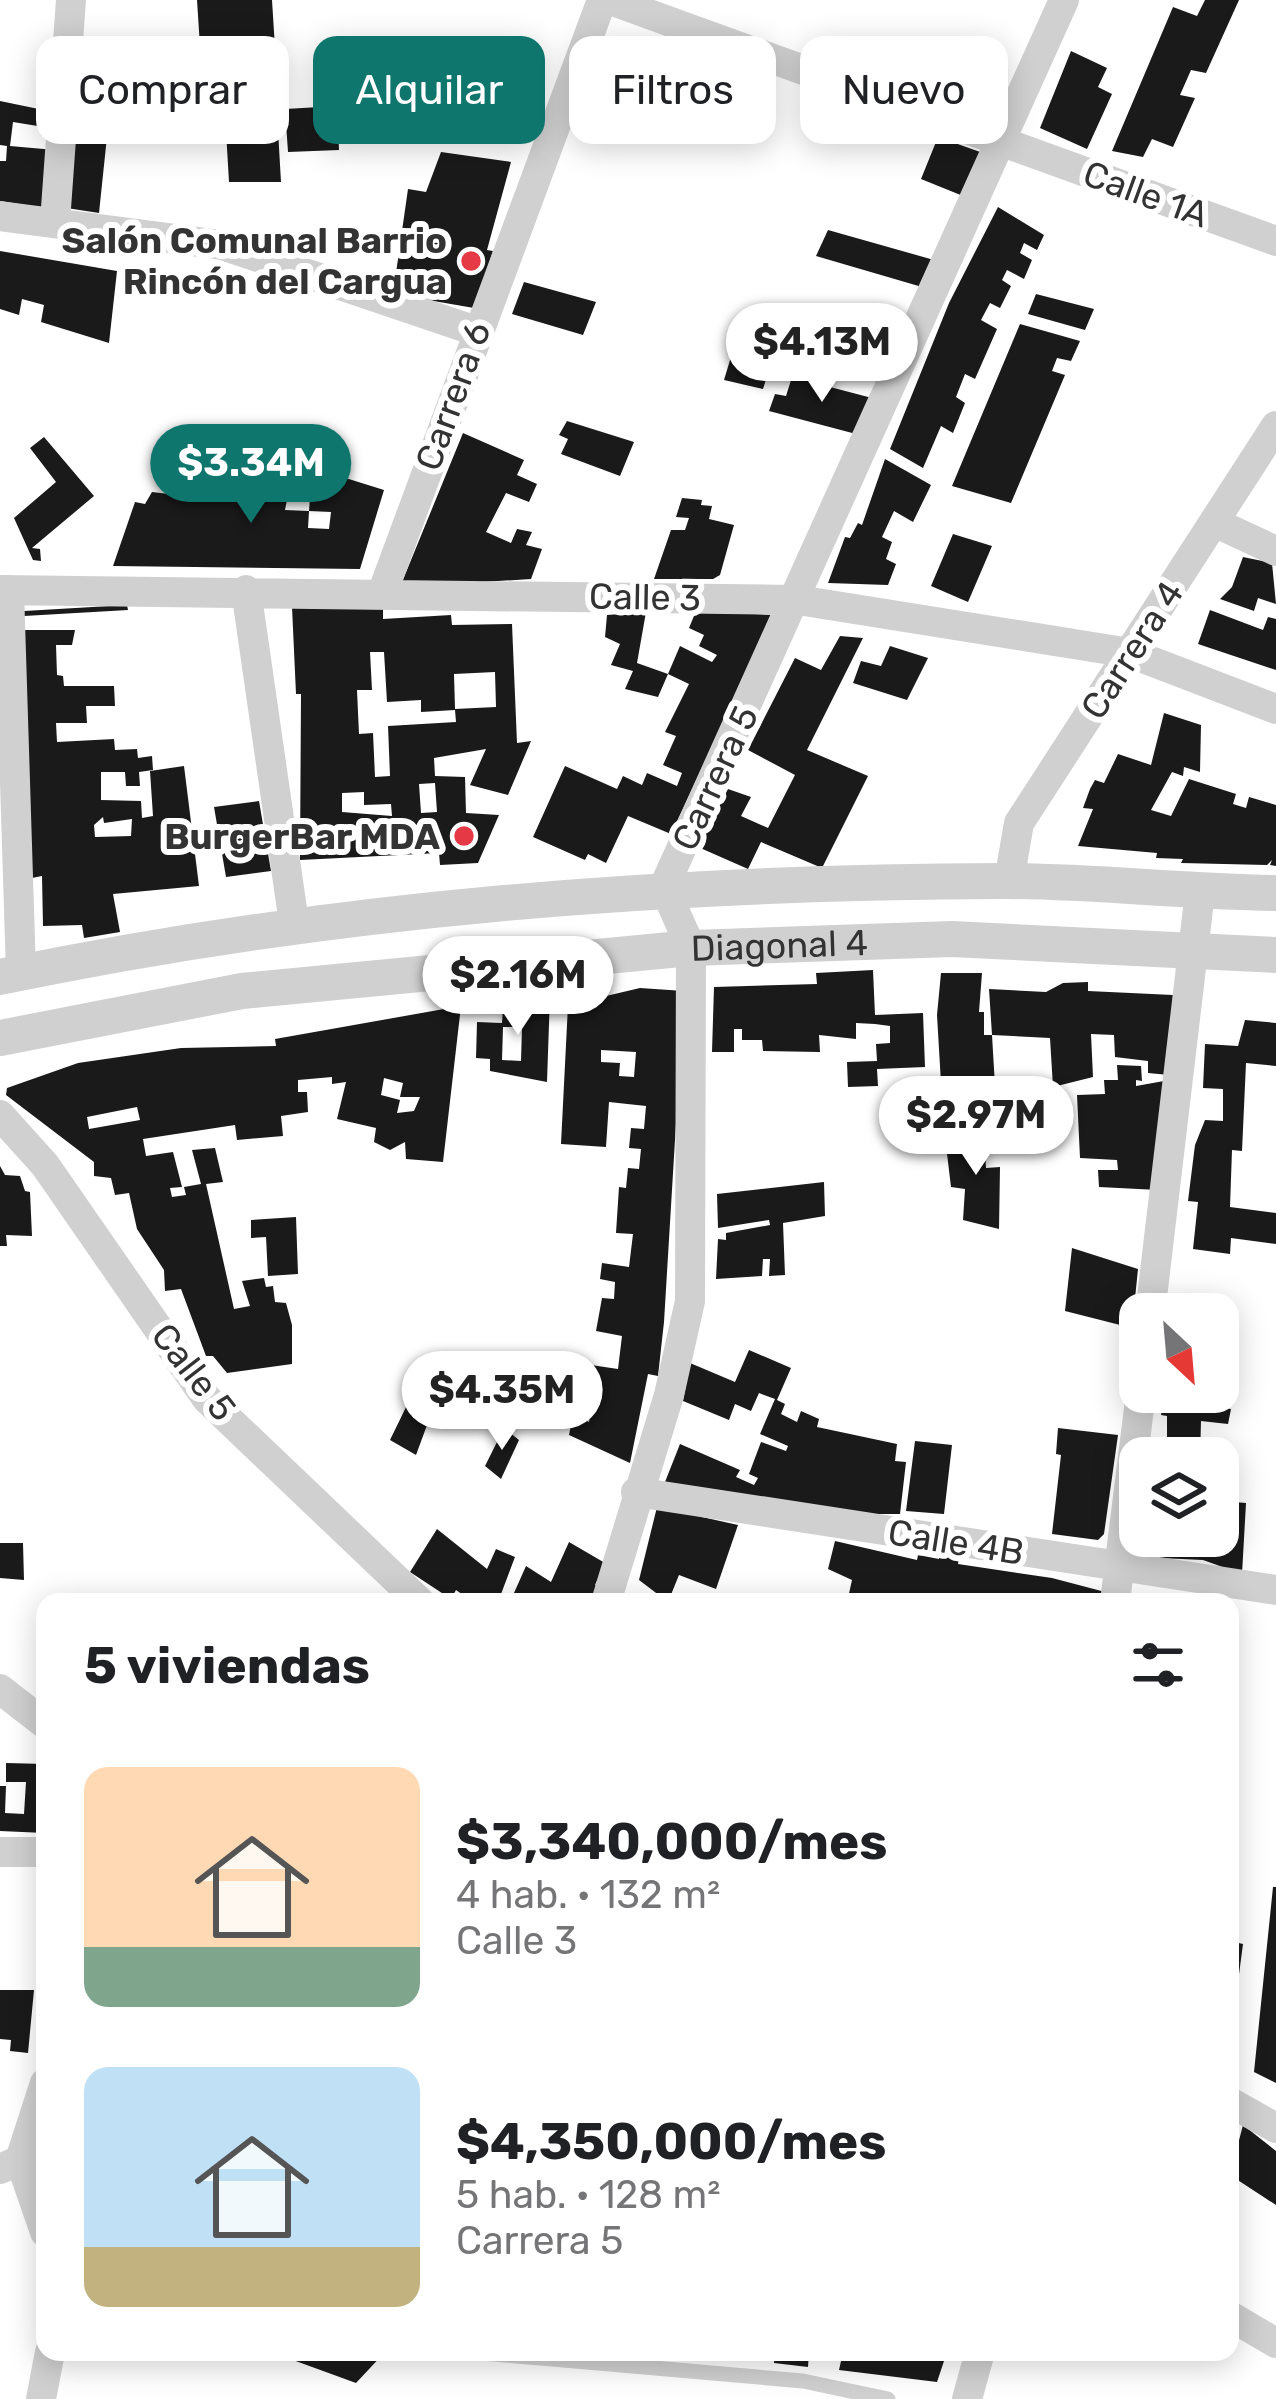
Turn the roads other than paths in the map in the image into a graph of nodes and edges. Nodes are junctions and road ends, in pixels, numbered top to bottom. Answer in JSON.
{"nodes":[{"id":1,"x":71,"y":0,"type":"edge"},
{"id":2,"x":606,"y":0,"type":"edge"},
{"id":3,"x":1064,"y":0,"type":"edge"},
{"id":4,"x":800,"y":69,"type":"edge"},
{"id":5,"x":1008,"y":133,"type":"edge"},
{"id":6,"x":1008,"y":143,"type":"edge"},
{"id":7,"x":1003,"y":144,"type":"edge"},
{"id":8,"x":0,"y":216,"type":"edge"},
{"id":9,"x":55,"y":222,"type":"junction"},
{"id":10,"x":1276,"y":241,"type":"edge"},
{"id":11,"x":476,"y":331,"type":"junction"},
{"id":12,"x":1276,"y":426,"type":"edge"},
{"id":13,"x":1216,"y":523,"type":"junction"},
{"id":14,"x":1276,"y":550,"type":"edge"},
{"id":15,"x":4,"y":590,"type":"edge"},
{"id":16,"x":246,"y":590,"type":"junction"},
{"id":17,"x":383,"y":591,"type":"junction"},
{"id":18,"x":798,"y":600,"type":"junction"},
{"id":19,"x":1130,"y":653,"type":"junction"},
{"id":20,"x":1276,"y":710,"type":"edge"},
{"id":21,"x":1009,"y":881,"type":"junction"},
{"id":22,"x":664,"y":887,"type":"junction"},
{"id":23,"x":1200,"y":892,"type":"junction"},
{"id":24,"x":1276,"y":893,"type":"edge"},
{"id":25,"x":295,"y":923,"type":"junction"},
{"id":26,"x":691,"y":948,"type":"junction"},
{"id":27,"x":1192,"y":955,"type":"junction"},
{"id":28,"x":1276,"y":955,"type":"edge"},
{"id":29,"x":10,"y":975,"type":"edge"},
{"id":30,"x":0,"y":1038,"type":"edge"},
{"id":31,"x":0,"y":1115,"type":"edge"},
{"id":32,"x":1152,"y":1293,"type":"edge"},
{"id":33,"x":1138,"y":1413,"type":"edge"},
{"id":34,"x":636,"y":1492,"type":"junction"},
{"id":35,"x":1120,"y":1568,"type":"junction"},
{"id":36,"x":1276,"y":1590,"type":"edge"},
{"id":37,"x":411,"y":1593,"type":"edge"},
{"id":38,"x":608,"y":1593,"type":"edge"},
{"id":39,"x":1116,"y":1593,"type":"edge"},
{"id":40,"x":0,"y":1689,"type":"edge"},
{"id":41,"x":36,"y":1717,"type":"edge"},
{"id":42,"x":0,"y":1852,"type":"edge"},
{"id":43,"x":36,"y":1852,"type":"edge"},
{"id":44,"x":36,"y":2105,"type":"edge"},
{"id":45,"x":1239,"y":2107,"type":"edge"},
{"id":46,"x":1276,"y":2128,"type":"edge"},
{"id":47,"x":10,"y":2164,"type":"edge"},
{"id":48,"x":36,"y":2215,"type":"edge"},
{"id":49,"x":1239,"y":2321,"type":"edge"},
{"id":50,"x":1276,"y":2343,"type":"edge"},
{"id":51,"x":48,"y":2361,"type":"edge"},
{"id":52,"x":577,"y":2361,"type":"edge"},
{"id":53,"x":978,"y":2361,"type":"edge"},
{"id":54,"x":40,"y":2399,"type":"edge"},
{"id":55,"x":888,"y":2399,"type":"edge"},
{"id":56,"x":967,"y":2399,"type":"edge"}],
"edges":[{"from":1,"to":9,"type":"street"},
{"from":2,"to":4,"type":"street","name":"Calle 1A"},
{"from":2,"to":11,"type":"street","name":"Carrera 6"},
{"from":3,"to":5,"type":"street","name":"Carrera 5"},
{"from":6,"to":10,"type":"street","name":"Calle 1A"},
{"from":7,"to":18,"type":"street","name":"Carrera 5"},
{"from":8,"to":9,"type":"street"},
{"from":9,"to":11,"type":"street"},
{"from":11,"to":17,"type":"street","name":"Carrera 6"},
{"from":12,"to":13,"type":"street","name":"Carrera 4"},
{"from":13,"to":14,"type":"street"},
{"from":13,"to":19,"type":"street","name":"Carrera 4"},
{"from":15,"to":16,"type":"street","name":"Calle 3"},
{"from":15,"to":29,"type":"street"},
{"from":16,"to":17,"type":"street","name":"Calle 3"},
{"from":16,"to":25,"type":"street"},
{"from":17,"to":18,"type":"street","name":"Calle 3"},
{"from":18,"to":19,"type":"street","name":"Calle 3"},
{"from":18,"to":22,"type":"street","name":"Carrera 5"},
{"from":19,"to":20,"type":"street","name":"Calle 3"},
{"from":19,"to":21,"type":"street","name":"Carrera 4"},
{"from":21,"to":22,"type":"street","name":"Diagonal 4"},
{"from":21,"to":23,"type":"street","name":"Diagonal 4"},
{"from":22,"to":25,"type":"street","name":"Diagonal 4"},
{"from":22,"to":26,"type":"street","name":"Carrera 5"},
{"from":23,"to":24,"type":"street","name":"Diagonal 4"},
{"from":23,"to":27,"type":"street"},
{"from":25,"to":29,"type":"street","name":"Diagonal 4"},
{"from":26,"to":27,"type":"street","name":"Diagonal 4"},
{"from":26,"to":30,"type":"street","name":"Diagonal 4"},
{"from":26,"to":34,"type":"street","name":"Carrera 5"},
{"from":27,"to":28,"type":"street","name":"Diagonal 4"},
{"from":27,"to":32,"type":"street"},
{"from":31,"to":37,"type":"street","name":"Calle 5"},
{"from":33,"to":35,"type":"street"},
{"from":34,"to":35,"type":"street","name":"Calle 4B"},
{"from":34,"to":38,"type":"street","name":"Carrera 5"},
{"from":35,"to":36,"type":"street","name":"Calle 4B"},
{"from":35,"to":39,"type":"street"},
{"from":40,"to":41,"type":"street"},
{"from":42,"to":43,"type":"street"},
{"from":44,"to":47,"type":"street"},
{"from":45,"to":46,"type":"street"},
{"from":47,"to":48,"type":"street"},
{"from":49,"to":50,"type":"street"},
{"from":51,"to":54,"type":"street"},
{"from":52,"to":55,"type":"lane"},
{"from":53,"to":56,"type":"street"}]}
